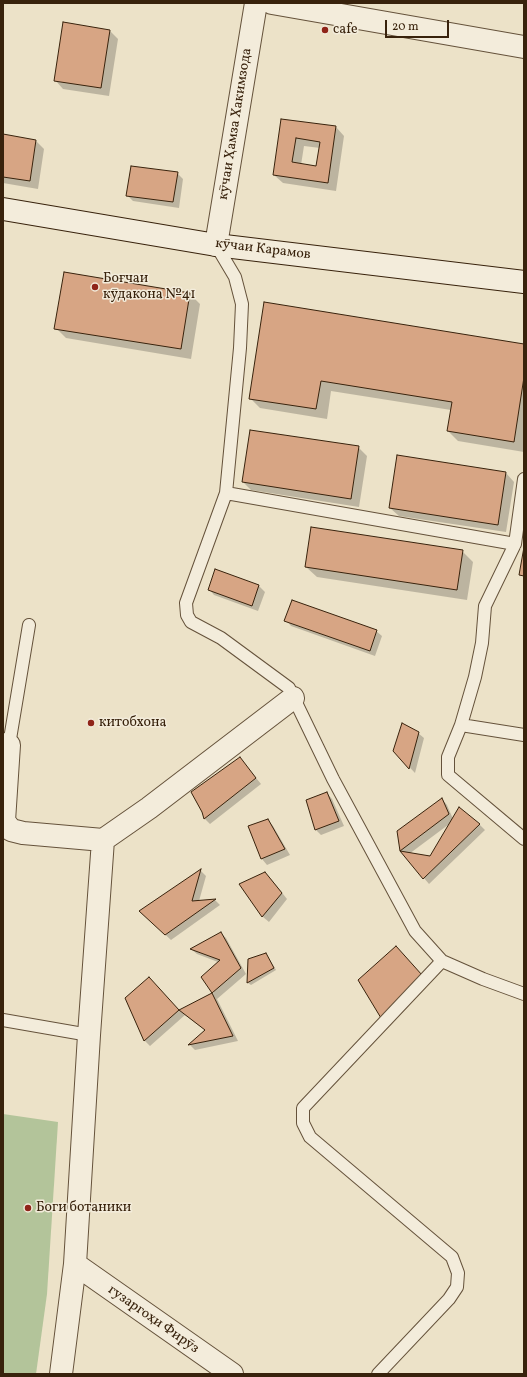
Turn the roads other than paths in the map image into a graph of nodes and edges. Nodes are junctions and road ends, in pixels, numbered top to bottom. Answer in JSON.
{"nodes":[{"id":1,"x":256,"y":3,"type":"edge"},
{"id":2,"x":272,"y":3,"type":"edge"},
{"id":3,"x":524,"y":47,"type":"edge"},
{"id":4,"x":3,"y":209,"type":"edge"},
{"id":5,"x":216,"y":245,"type":"junction"},
{"id":6,"x":524,"y":282,"type":"edge"},
{"id":7,"x":524,"y":479,"type":"edge"},
{"id":8,"x":226,"y":493,"type":"junction"},
{"id":9,"x":515,"y":544,"type":"junction"},
{"id":10,"x":29,"y":625,"type":"dead end"},
{"id":11,"x":293,"y":698,"type":"junction"},
{"id":12,"x":461,"y":725,"type":"junction"},
{"id":13,"x":524,"y":735,"type":"edge"},
{"id":14,"x":6,"y":744,"type":"edge"},
{"id":15,"x":524,"y":839,"type":"edge"},
{"id":16,"x":103,"y":840,"type":"junction"},
{"id":17,"x":442,"y":961,"type":"junction"},
{"id":18,"x":524,"y":994,"type":"edge"},
{"id":19,"x":3,"y":1020,"type":"edge"},
{"id":20,"x":89,"y":1035,"type":"junction"},
{"id":21,"x":75,"y":1264,"type":"junction"},
{"id":22,"x":61,"y":1374,"type":"edge"},
{"id":23,"x":232,"y":1374,"type":"edge"},
{"id":24,"x":378,"y":1374,"type":"edge"}],
"edges":[{"from":1,"to":5,"type":"street","name":"кӯчаи Ҳамза Хакимзода"},
{"from":2,"to":3,"type":"street"},
{"from":4,"to":5,"type":"street","name":"кӯчаи Карамов"},
{"from":5,"to":6,"type":"street","name":"кӯчаи Карамов"},
{"from":5,"to":8,"type":"lane"},
{"from":7,"to":9,"type":"lane"},
{"from":8,"to":9,"type":"lane"},
{"from":8,"to":11,"type":"lane"},
{"from":9,"to":12,"type":"lane"},
{"from":10,"to":14,"type":"lane"},
{"from":11,"to":16,"type":"street"},
{"from":11,"to":17,"type":"lane"},
{"from":12,"to":13,"type":"lane"},
{"from":12,"to":15,"type":"lane"},
{"from":14,"to":16,"type":"street"},
{"from":16,"to":20,"type":"street"},
{"from":17,"to":18,"type":"lane"},
{"from":17,"to":24,"type":"lane"},
{"from":19,"to":20,"type":"lane"},
{"from":20,"to":21,"type":"street"},
{"from":21,"to":22,"type":"street"},
{"from":21,"to":23,"type":"street","name":"гузаргоҳи Фирӯз"}]}
